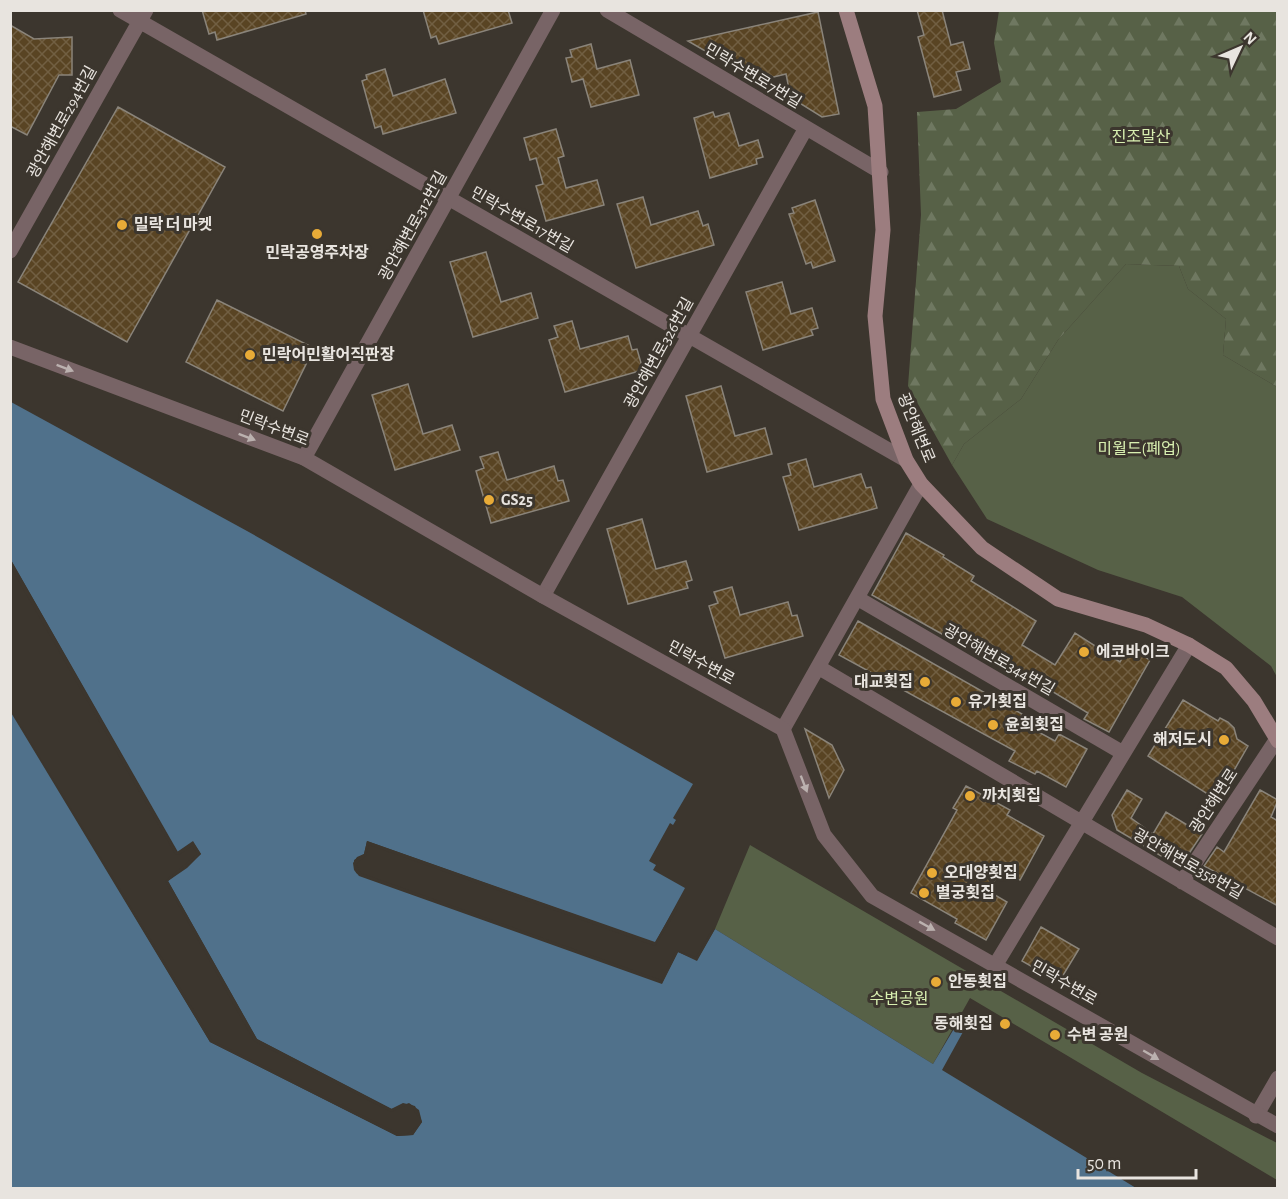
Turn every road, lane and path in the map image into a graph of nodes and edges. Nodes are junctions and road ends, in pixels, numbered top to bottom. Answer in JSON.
{"nodes":[{"id":1,"x":120,"y":10,"type":"edge"},
{"id":2,"x":554,"y":10,"type":"edge"},
{"id":3,"x":607,"y":10,"type":"edge"},
{"id":4,"x":846,"y":10,"type":"edge"},
{"id":5,"x":142,"y":16,"type":"edge"},
{"id":6,"x":806,"y":128,"type":"junction"},
{"id":7,"x":882,"y":172,"type":"junction"},
{"id":8,"x":449,"y":198,"type":"junction"},
{"id":9,"x":10,"y":251,"type":"edge"},
{"id":10,"x":689,"y":336,"type":"junction"},
{"id":11,"x":10,"y":347,"type":"edge"},
{"id":12,"x":303,"y":458,"type":"junction"},
{"id":13,"x":906,"y":460,"type":"junction"},
{"id":14,"x":921,"y":484,"type":"junction"},
{"id":15,"x":543,"y":596,"type":"junction"},
{"id":16,"x":857,"y":598,"type":"junction"},
{"id":17,"x":1189,"y":645,"type":"junction"},
{"id":18,"x":818,"y":667,"type":"junction"},
{"id":19,"x":783,"y":729,"type":"junction"},
{"id":20,"x":1277,"y":740,"type":"edge"},
{"id":21,"x":1123,"y":753,"type":"junction"},
{"id":22,"x":1081,"y":822,"type":"junction"},
{"id":23,"x":1182,"y":882,"type":"junction"},
{"id":24,"x":1278,"y":938,"type":"edge"},
{"id":25,"x":996,"y":964,"type":"junction"},
{"id":26,"x":1278,"y":1078,"type":"edge"},
{"id":27,"x":1256,"y":1116,"type":"junction"},
{"id":28,"x":1278,"y":1126,"type":"edge"}],
"edges":[{"from":1,"to":5,"type":"street","name":"민락수변로17번길"},
{"from":2,"to":8,"type":"street","name":"광안해변로312번길"},
{"from":3,"to":6,"type":"street","name":"민락수변로7번길"},
{"from":4,"to":7,"type":"main road","name":"광안해변로"},
{"from":5,"to":8,"type":"street","name":"민락수변로17번길"},
{"from":5,"to":9,"type":"street","name":"광안해변로294번길"},
{"from":6,"to":7,"type":"street","name":"민락수변로7번길"},
{"from":6,"to":10,"type":"street","name":"광안해변로326번길"},
{"from":7,"to":13,"type":"main road","name":"광안해변로"},
{"from":8,"to":10,"type":"street","name":"민락수변로17번길"},
{"from":8,"to":12,"type":"street","name":"광안해변로312번길"},
{"from":10,"to":13,"type":"street","name":"민락수변로17번길"},
{"from":10,"to":15,"type":"street","name":"광안해변로326번길"},
{"from":11,"to":12,"type":"street","name":"민락수변로","one_way":true},
{"from":12,"to":15,"type":"street","name":"민락수변로"},
{"from":13,"to":14,"type":"main road","name":"광안해변로"},
{"from":14,"to":16,"type":"street"},
{"from":14,"to":17,"type":"main road","name":"광안해변로"},
{"from":15,"to":19,"type":"street","name":"민락수변로"},
{"from":16,"to":18,"type":"street"},
{"from":16,"to":21,"type":"street","name":"광안해변로344번길"},
{"from":17,"to":20,"type":"main road","name":"광안해변로"},
{"from":17,"to":21,"type":"street"},
{"from":18,"to":19,"type":"street"},
{"from":18,"to":22,"type":"street"},
{"from":19,"to":25,"type":"street","name":"민락수변로","one_way":true},
{"from":20,"to":23,"type":"street","name":"광안해변로"},
{"from":21,"to":22,"type":"street"},
{"from":22,"to":23,"type":"street","name":"광안해변로358번길"},
{"from":22,"to":25,"type":"street"},
{"from":23,"to":24,"type":"street","name":"광안해변로358번길"},
{"from":25,"to":27,"type":"street","name":"민락수변로","one_way":true},
{"from":26,"to":27,"type":"street"},
{"from":27,"to":28,"type":"street","name":"민락수변로"}]}
